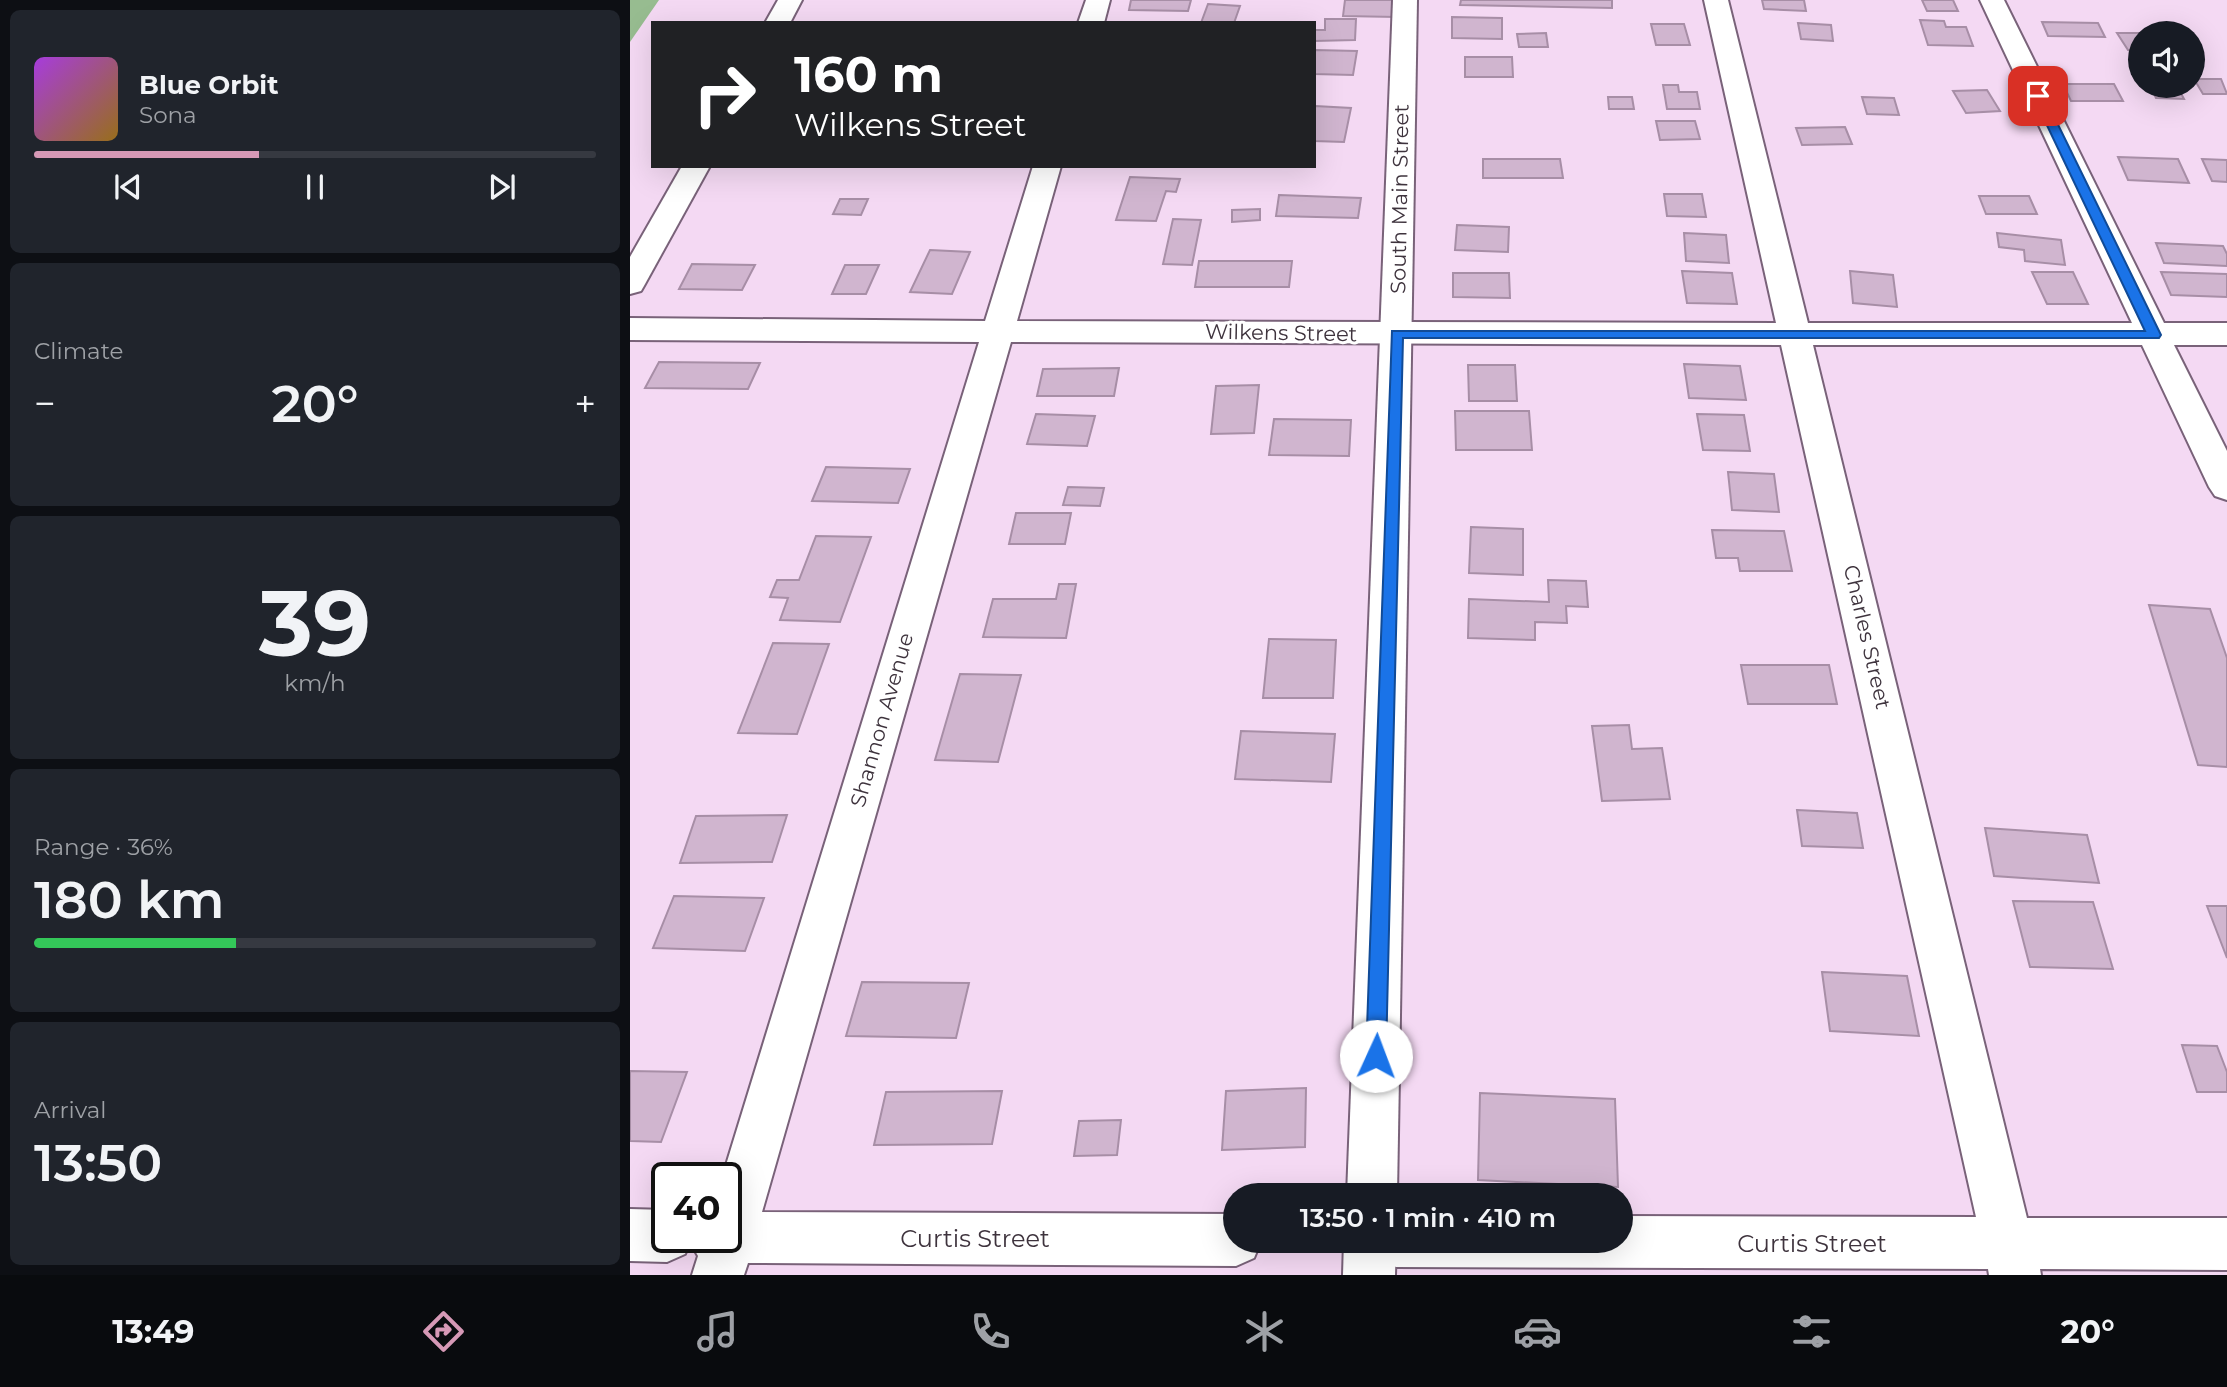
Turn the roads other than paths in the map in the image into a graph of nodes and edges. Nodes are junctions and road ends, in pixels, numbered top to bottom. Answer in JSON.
{"nodes":[{"id":1,"x":790,"y":0,"type":"edge"},
{"id":2,"x":1098,"y":0,"type":"edge"},
{"id":3,"x":1405,"y":0,"type":"edge"},
{"id":4,"x":1716,"y":0,"type":"edge"},
{"id":5,"x":1992,"y":0,"type":"edge"},
{"id":6,"x":778,"y":21,"type":"edge"},
{"id":7,"x":1092,"y":21,"type":"edge"},
{"id":8,"x":695,"y":168,"type":"edge"},
{"id":9,"x":1046,"y":168,"type":"edge"},
{"id":10,"x":630,"y":284,"type":"edge"},
{"id":11,"x":630,"y":329,"type":"edge"},
{"id":12,"x":998,"y":330,"type":"junction"},
{"id":13,"x":1396,"y":334,"type":"junction"},
{"id":14,"x":1796,"y":334,"type":"junction"},
{"id":15,"x":2227,"y":334,"type":"edge"},
{"id":16,"x":2154,"y":335,"type":"junction"},
{"id":17,"x":2227,"y":487,"type":"edge"},
{"id":18,"x":742,"y":1180,"type":"edge"},
{"id":19,"x":1372,"y":1183,"type":"edge"},
{"id":20,"x":630,"y":1235,"type":"edge"},
{"id":21,"x":651,"y":1236,"type":"edge"},
{"id":22,"x":1223,"y":1240,"type":"edge"},
{"id":23,"x":2227,"y":1244,"type":"edge"},
{"id":24,"x":1633,"y":1248,"type":"edge"},
{"id":25,"x":742,"y":1250,"type":"edge"},
{"id":26,"x":1370,"y":1253,"type":"edge"},
{"id":27,"x":2011,"y":1260,"type":"edge"},
{"id":28,"x":1369,"y":1275,"type":"edge"}],
"edges":[{"from":1,"to":6,"type":"street"},
{"from":2,"to":7,"type":"street"},
{"from":3,"to":13,"type":"street","name":"South Main Street"},
{"from":4,"to":14,"type":"street","name":"Charles Street"},
{"from":5,"to":16,"type":"street"},
{"from":8,"to":10,"type":"street"},
{"from":9,"to":12,"type":"street","name":"Shannon Avenue"},
{"from":11,"to":12,"type":"street","name":"Wilkens Street"},
{"from":12,"to":13,"type":"street","name":"Wilkens Street"},
{"from":12,"to":18,"type":"street","name":"Shannon Avenue"},
{"from":13,"to":14,"type":"street","name":"Wilkens Street"},
{"from":13,"to":19,"type":"street","name":"South Main Street"},
{"from":14,"to":16,"type":"street","name":"Wilkens Street"},
{"from":14,"to":27,"type":"street","name":"Charles Street"},
{"from":15,"to":16,"type":"street","name":"Wilkens Street"},
{"from":16,"to":17,"type":"street"},
{"from":20,"to":21,"type":"street"},
{"from":22,"to":25,"type":"street","name":"Curtis Street"},
{"from":23,"to":27,"type":"street","name":"Curtis Street"},
{"from":24,"to":27,"type":"street","name":"Curtis Street"},
{"from":26,"to":28,"type":"street"}]}
